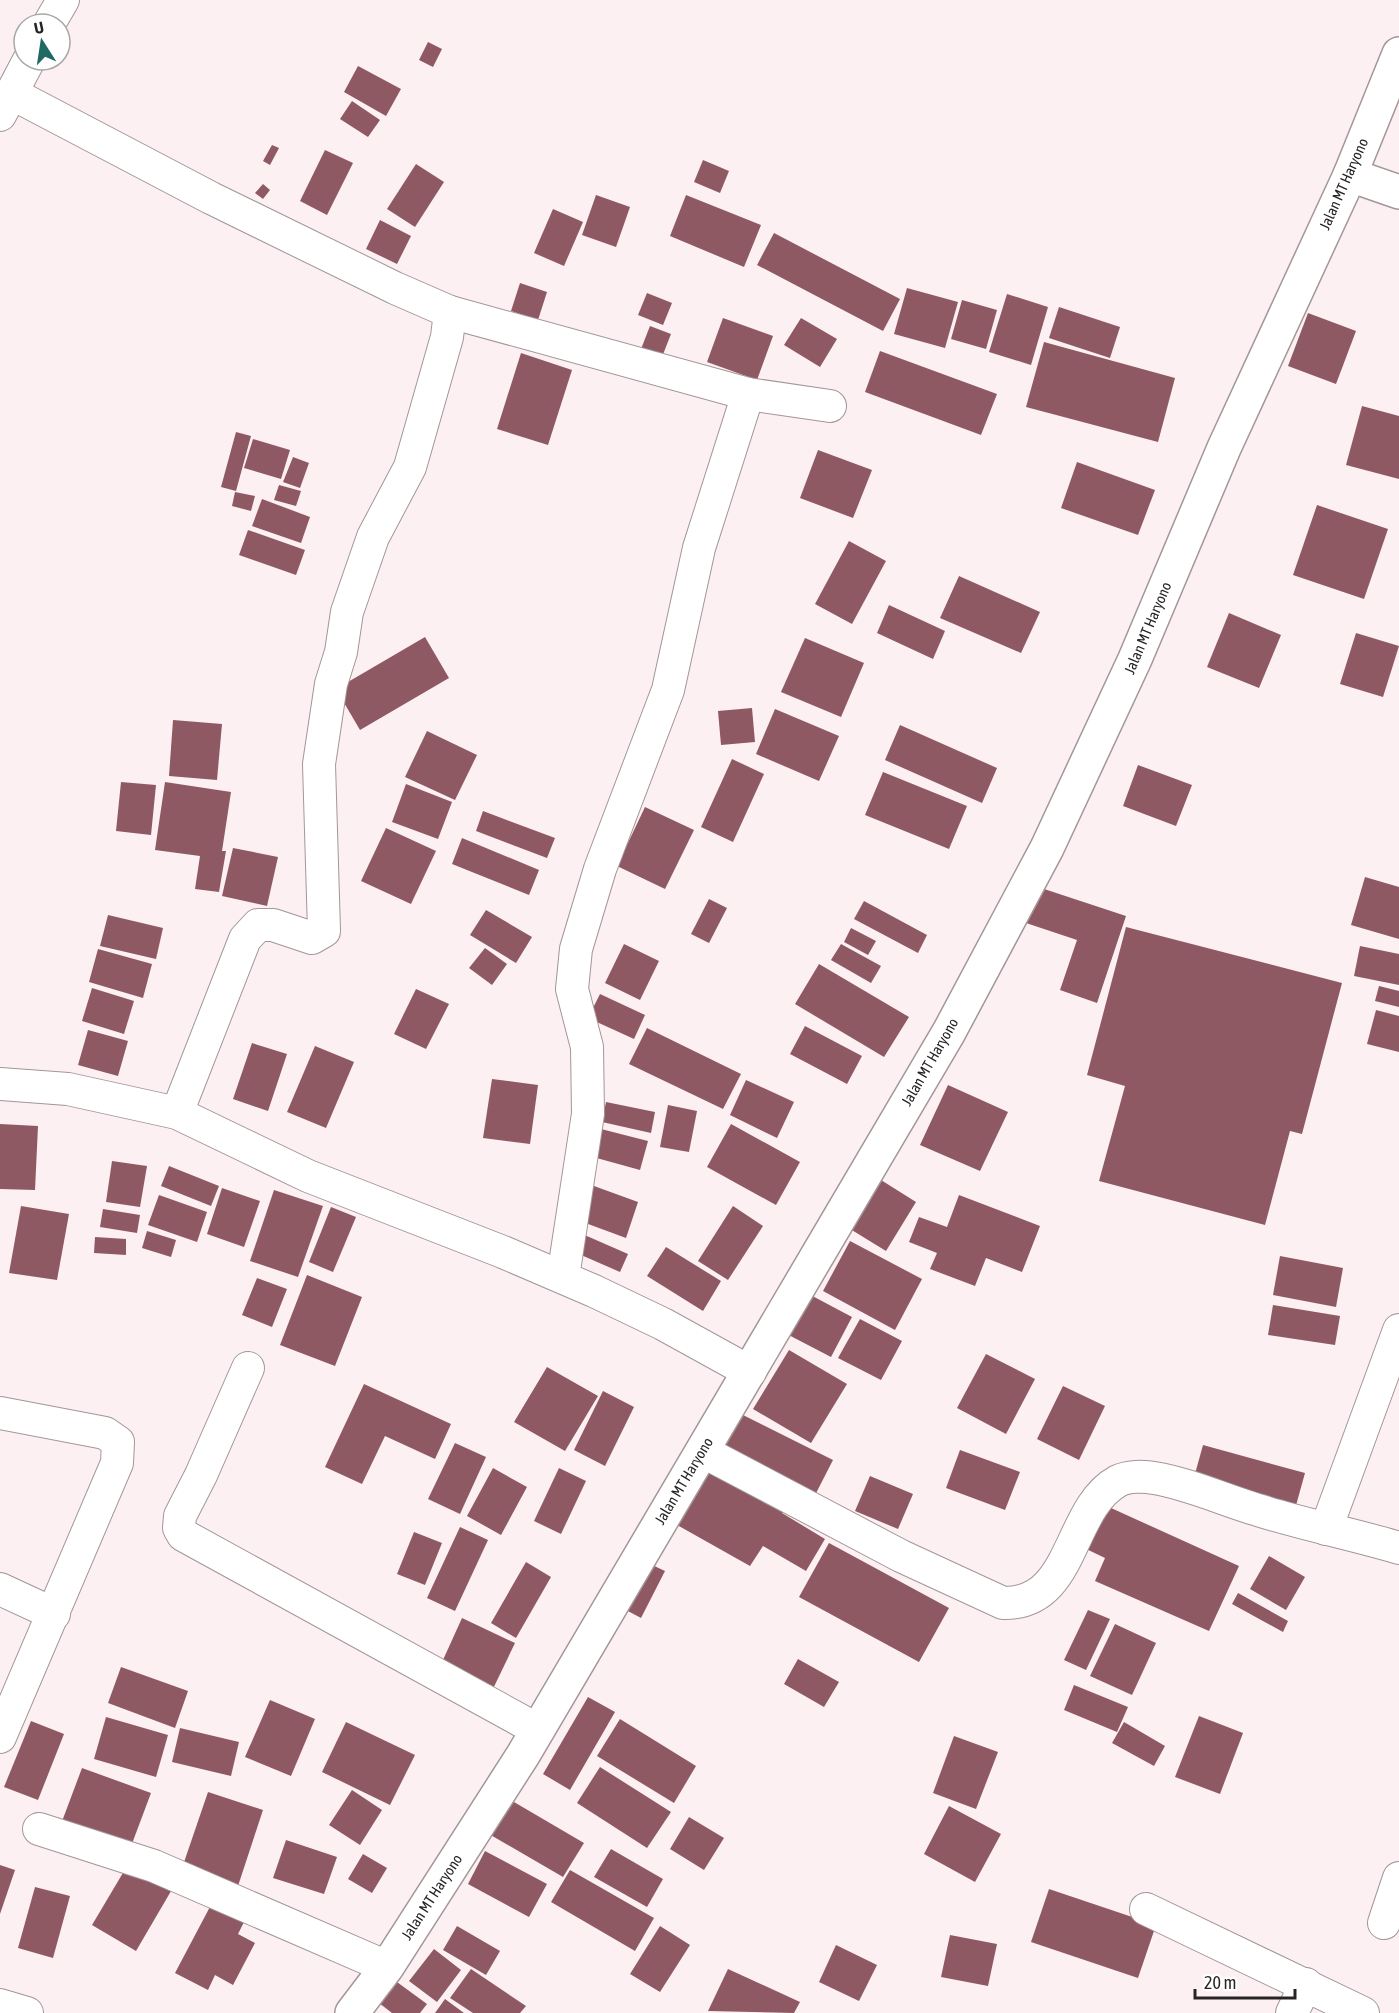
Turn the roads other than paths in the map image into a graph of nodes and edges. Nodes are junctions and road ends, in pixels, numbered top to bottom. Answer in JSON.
{"nodes":[{"id":1,"x":1399,"y":54,"type":"edge"},
{"id":2,"x":22,"y":72,"type":"edge"},
{"id":3,"x":5,"y":104,"type":"edge"},
{"id":4,"x":1350,"y":175,"type":"junction"},
{"id":5,"x":1399,"y":192,"type":"edge"},
{"id":6,"x":450,"y":312,"type":"junction"},
{"id":7,"x":748,"y":394,"type":"junction"},
{"id":8,"x":830,"y":406,"type":"dead end"},
{"id":9,"x":0,"y":1084,"type":"edge"},
{"id":10,"x":177,"y":1113,"type":"junction"},
{"id":11,"x":562,"y":1276,"type":"junction"},
{"id":12,"x":1399,"y":1330,"type":"edge"},
{"id":13,"x":248,"y":1368,"type":"dead end"},
{"id":14,"x":750,"y":1372,"type":"junction"},
{"id":15,"x":0,"y":1413,"type":"edge"},
{"id":16,"x":702,"y":1450,"type":"junction"},
{"id":17,"x":1326,"y":1529,"type":"junction"},
{"id":18,"x":1399,"y":1548,"type":"edge"},
{"id":19,"x":0,"y":1589,"type":"edge"},
{"id":20,"x":54,"y":1614,"type":"junction"},
{"id":21,"x":538,"y":1730,"type":"junction"},
{"id":22,"x":0,"y":1737,"type":"edge"},
{"id":23,"x":39,"y":1829,"type":"dead end"},
{"id":24,"x":1399,"y":1878,"type":"edge"},
{"id":25,"x":1146,"y":1909,"type":"dead end"},
{"id":26,"x":1384,"y":1923,"type":"dead end"},
{"id":27,"x":387,"y":1967,"type":"junction"},
{"id":28,"x":1306,"y":1984,"type":"junction"},
{"id":29,"x":0,"y":2005,"type":"edge"},
{"id":30,"x":27,"y":2013,"type":"edge"},
{"id":31,"x":352,"y":2013,"type":"edge"},
{"id":32,"x":1292,"y":2013,"type":"edge"},
{"id":33,"x":1363,"y":2013,"type":"edge"}],
"edges":[{"from":1,"to":4,"type":"main road","name":"Jalan MT Haryono"},
{"from":2,"to":3,"type":"street"},
{"from":3,"to":6,"type":"street"},
{"from":4,"to":5,"type":"main road"},
{"from":4,"to":14,"type":"main road","name":"Jalan MT Haryono"},
{"from":6,"to":7,"type":"street"},
{"from":6,"to":10,"type":"street"},
{"from":7,"to":8,"type":"street"},
{"from":7,"to":11,"type":"street"},
{"from":9,"to":10,"type":"street"},
{"from":10,"to":11,"type":"street"},
{"from":11,"to":14,"type":"street"},
{"from":12,"to":17,"type":"street"},
{"from":13,"to":21,"type":"street"},
{"from":14,"to":16,"type":"main road","name":"Jalan MT Haryono"},
{"from":15,"to":20,"type":"street"},
{"from":16,"to":17,"type":"street"},
{"from":16,"to":21,"type":"main road","name":"Jalan MT Haryono"},
{"from":17,"to":18,"type":"street"},
{"from":19,"to":20,"type":"street"},
{"from":20,"to":22,"type":"street"},
{"from":21,"to":27,"type":"main road","name":"Jalan MT Haryono"},
{"from":23,"to":27,"type":"street"},
{"from":24,"to":26,"type":"street"},
{"from":25,"to":28,"type":"street"},
{"from":27,"to":31,"type":"main road","name":"Jalan MT Haryono"},
{"from":28,"to":32,"type":"street"},
{"from":28,"to":33,"type":"street"},
{"from":29,"to":30,"type":"street"}]}
